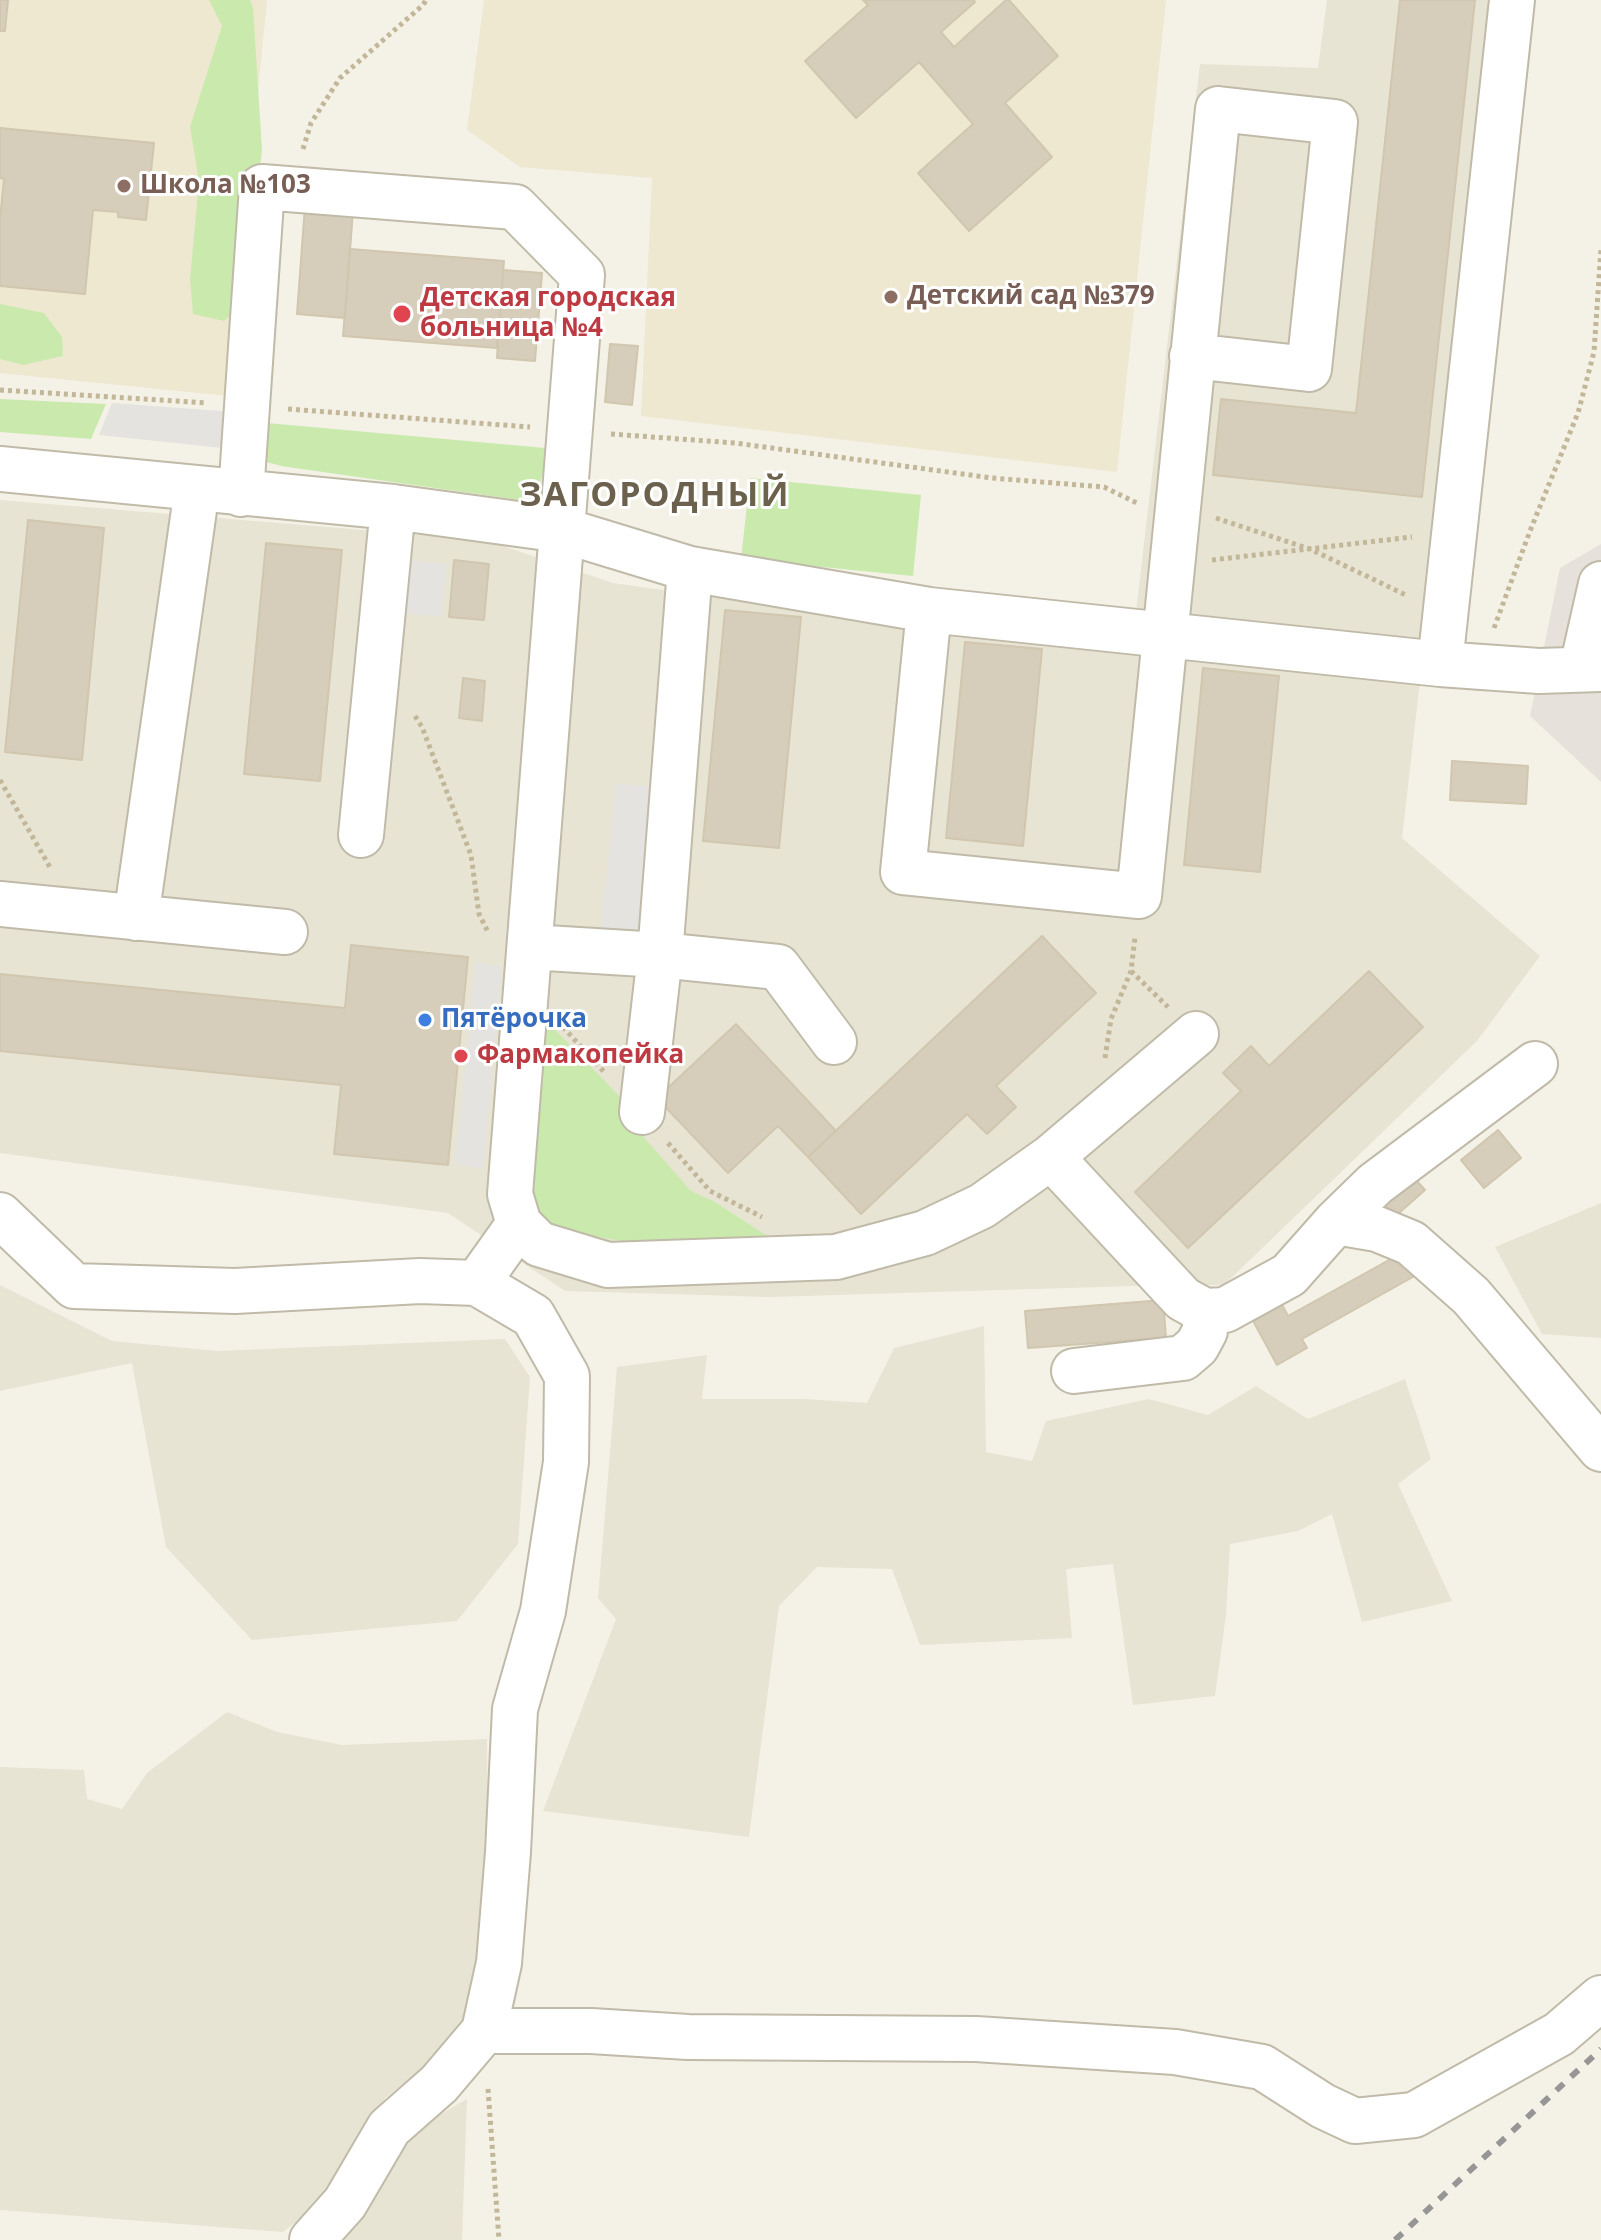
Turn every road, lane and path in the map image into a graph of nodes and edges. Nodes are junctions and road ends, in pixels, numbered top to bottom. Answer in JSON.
{"nodes":[{"id":1,"x":426,"y":0,"type":"edge"},
{"id":2,"x":1512,"y":0,"type":"edge"},
{"id":3,"x":292,"y":188,"type":"junction"},
{"id":4,"x":1601,"y":249,"type":"edge"},
{"id":5,"x":1192,"y":356,"type":"junction"},
{"id":6,"x":0,"y":390,"type":"edge"},
{"id":7,"x":247,"y":405,"type":"junction"},
{"id":8,"x":570,"y":430,"type":"junction"},
{"id":9,"x":0,"y":471,"type":"edge"},
{"id":10,"x":197,"y":489,"type":"junction"},
{"id":11,"x":241,"y":494,"type":"junction"},
{"id":12,"x":393,"y":507,"type":"junction"},
{"id":13,"x":1176,"y":513,"type":"junction"},
{"id":14,"x":562,"y":530,"type":"junction"},
{"id":15,"x":1454,"y":532,"type":"junction"},
{"id":16,"x":1310,"y":549,"type":"junction"},
{"id":17,"x":1171,"y":565,"type":"junction"},
{"id":18,"x":690,"y":569,"type":"junction"},
{"id":19,"x":1601,"y":584,"type":"edge"},
{"id":20,"x":929,"y":610,"type":"junction"},
{"id":21,"x":1445,"y":614,"type":"junction"},
{"id":22,"x":1164,"y":634,"type":"junction"},
{"id":23,"x":1460,"y":665,"type":"junction"},
{"id":24,"x":1592,"y":668,"type":"edge"},
{"id":25,"x":415,"y":715,"type":"dead end"},
{"id":26,"x":0,"y":780,"type":"edge"},
{"id":27,"x":361,"y":835,"type":"dead end"},
{"id":28,"x":1139,"y":896,"type":"junction"},
{"id":29,"x":0,"y":904,"type":"edge"},
{"id":30,"x":76,"y":912,"type":"junction"},
{"id":31,"x":136,"y":918,"type":"junction"},
{"id":32,"x":285,"y":932,"type":"dead end"},
{"id":33,"x":510,"y":942,"type":"junction"},
{"id":34,"x":660,"y":955,"type":"junction"},
{"id":35,"x":1196,"y":1034,"type":"dead end"},
{"id":36,"x":834,"y":1042,"type":"dead end"},
{"id":37,"x":1535,"y":1064,"type":"dead end"},
{"id":38,"x":642,"y":1112,"type":"dead end"},
{"id":39,"x":1096,"y":1119,"type":"junction"},
{"id":40,"x":1051,"y":1157,"type":"junction"},
{"id":41,"x":0,"y":1215,"type":"edge"},
{"id":42,"x":1336,"y":1222,"type":"junction"},
{"id":43,"x":519,"y":1224,"type":"junction"},
{"id":44,"x":477,"y":1283,"type":"junction"},
{"id":45,"x":1205,"y":1311,"type":"junction"},
{"id":46,"x":1074,"y":1371,"type":"dead end"},
{"id":47,"x":1601,"y":1449,"type":"edge"},
{"id":48,"x":1601,"y":1998,"type":"edge"},
{"id":49,"x":484,"y":2031,"type":"junction"},
{"id":50,"x":312,"y":2240,"type":"edge"},
{"id":51,"x":499,"y":2240,"type":"edge"}],
"edges":[{"from":1,"to":3,"type":"path"},
{"from":2,"to":15,"type":"street"},
{"from":3,"to":7,"type":"street"},
{"from":3,"to":8,"type":"street"},
{"from":4,"to":23,"type":"path"},
{"from":5,"to":5,"type":"street"},
{"from":5,"to":13,"type":"street"},
{"from":6,"to":7,"type":"path"},
{"from":7,"to":8,"type":"path"},
{"from":7,"to":11,"type":"street"},
{"from":8,"to":13,"type":"path"},
{"from":8,"to":14,"type":"street"},
{"from":9,"to":10,"type":"street"},
{"from":10,"to":11,"type":"street"},
{"from":10,"to":31,"type":"street"},
{"from":11,"to":12,"type":"street"},
{"from":12,"to":14,"type":"street"},
{"from":12,"to":27,"type":"street"},
{"from":13,"to":16,"type":"path"},
{"from":13,"to":17,"type":"street"},
{"from":14,"to":18,"type":"street"},
{"from":14,"to":33,"type":"street"},
{"from":15,"to":16,"type":"path"},
{"from":15,"to":21,"type":"street"},
{"from":16,"to":17,"type":"path"},
{"from":16,"to":21,"type":"path"},
{"from":17,"to":22,"type":"street"},
{"from":18,"to":20,"type":"street"},
{"from":18,"to":34,"type":"street"},
{"from":19,"to":24,"type":"street"},
{"from":20,"to":22,"type":"street"},
{"from":20,"to":28,"type":"street"},
{"from":21,"to":23,"type":"street"},
{"from":22,"to":23,"type":"street"},
{"from":22,"to":28,"type":"street"},
{"from":23,"to":24,"type":"street"},
{"from":25,"to":33,"type":"path"},
{"from":26,"to":30,"type":"path"},
{"from":28,"to":39,"type":"path"},
{"from":29,"to":30,"type":"street"},
{"from":30,"to":31,"type":"street"},
{"from":31,"to":32,"type":"street"},
{"from":33,"to":34,"type":"street"},
{"from":33,"to":43,"type":"street"},
{"from":34,"to":36,"type":"street"},
{"from":34,"to":38,"type":"street"},
{"from":35,"to":39,"type":"street"},
{"from":37,"to":42,"type":"street"},
{"from":39,"to":40,"type":"street"},
{"from":40,"to":43,"type":"street"},
{"from":40,"to":45,"type":"street"},
{"from":41,"to":44,"type":"street"},
{"from":42,"to":45,"type":"street"},
{"from":42,"to":47,"type":"street"},
{"from":43,"to":44,"type":"street"},
{"from":44,"to":49,"type":"street"},
{"from":45,"to":46,"type":"street"},
{"from":48,"to":49,"type":"street"},
{"from":49,"to":50,"type":"street"},
{"from":49,"to":51,"type":"path"}]}
